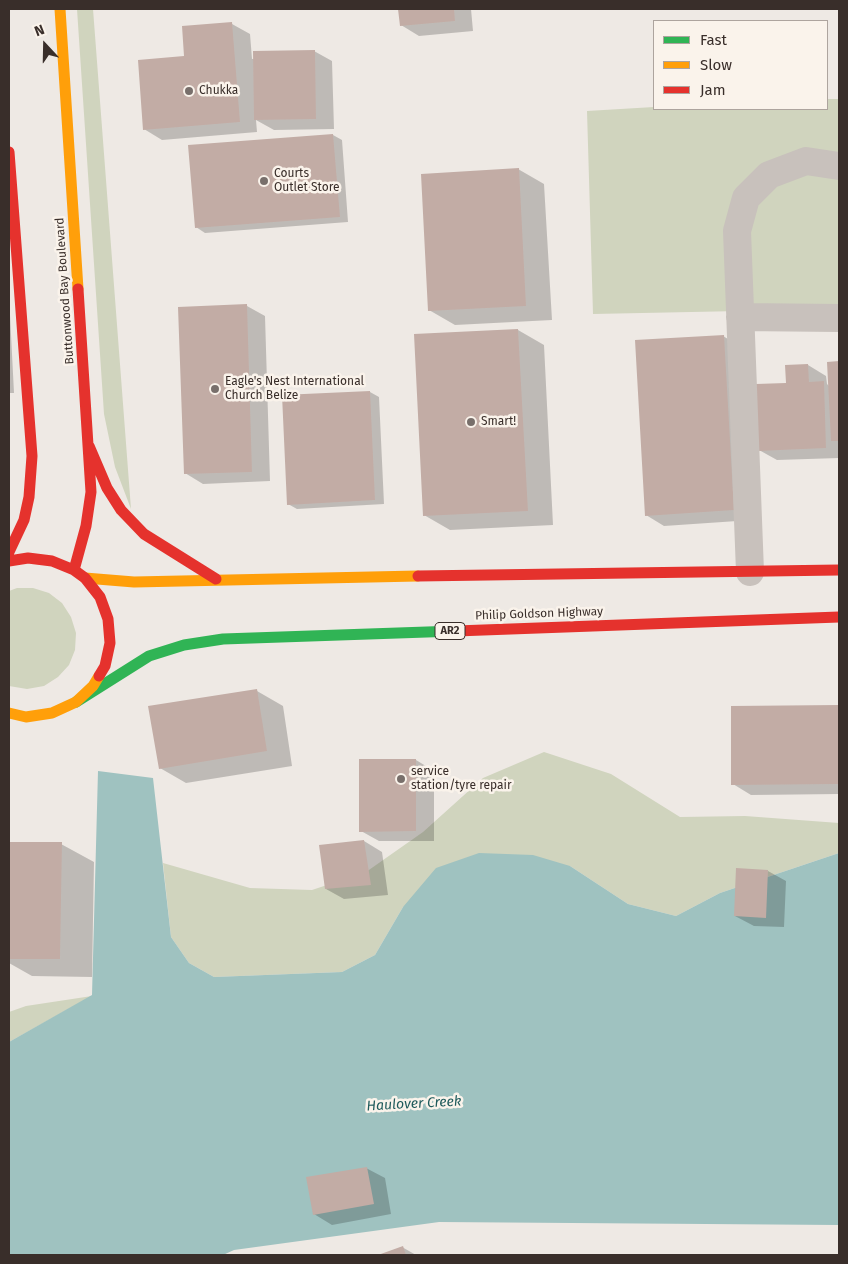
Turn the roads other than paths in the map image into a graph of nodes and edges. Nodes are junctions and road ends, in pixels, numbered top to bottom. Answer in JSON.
{"nodes":[{"id":1,"x":60,"y":9,"type":"edge"},
{"id":2,"x":9,"y":152,"type":"edge"},
{"id":3,"x":839,"y":166,"type":"edge"},
{"id":4,"x":12,"y":217,"type":"edge"},
{"id":5,"x":740,"y":317,"type":"junction"},
{"id":6,"x":839,"y":318,"type":"edge"},
{"id":7,"x":90,"y":446,"type":"junction"},
{"id":8,"x":9,"y":552,"type":"edge"},
{"id":9,"x":9,"y":561,"type":"edge"},
{"id":10,"x":74,"y":570,"type":"junction"},
{"id":11,"x":839,"y":570,"type":"edge"},
{"id":12,"x":750,"y":572,"type":"junction"},
{"id":13,"x":85,"y":578,"type":"junction"},
{"id":14,"x":216,"y":578,"type":"junction"},
{"id":15,"x":839,"y":617,"type":"edge"},
{"id":16,"x":76,"y":702,"type":"junction"},
{"id":17,"x":9,"y":713,"type":"edge"}],
"edges":[{"from":1,"to":7,"type":"main road","name":"Buttonwood Bay Boulevard"},
{"from":2,"to":4,"type":"main road"},
{"from":3,"to":5,"type":"street"},
{"from":4,"to":8,"type":"main road"},
{"from":5,"to":6,"type":"street"},
{"from":5,"to":12,"type":"street"},
{"from":7,"to":10,"type":"main road","name":"Buttonwood Bay Boulevard"},
{"from":7,"to":14,"type":"main road"},
{"from":9,"to":10,"type":"main road"},
{"from":10,"to":13,"type":"main road"},
{"from":11,"to":12,"type":"main road"},
{"from":12,"to":14,"type":"main road"},
{"from":13,"to":14,"type":"main road"},
{"from":13,"to":16,"type":"main road"},
{"from":15,"to":16,"type":"main road","name":"Philip Goldson Highway","number":"AR2"},
{"from":16,"to":17,"type":"main road"}]}
